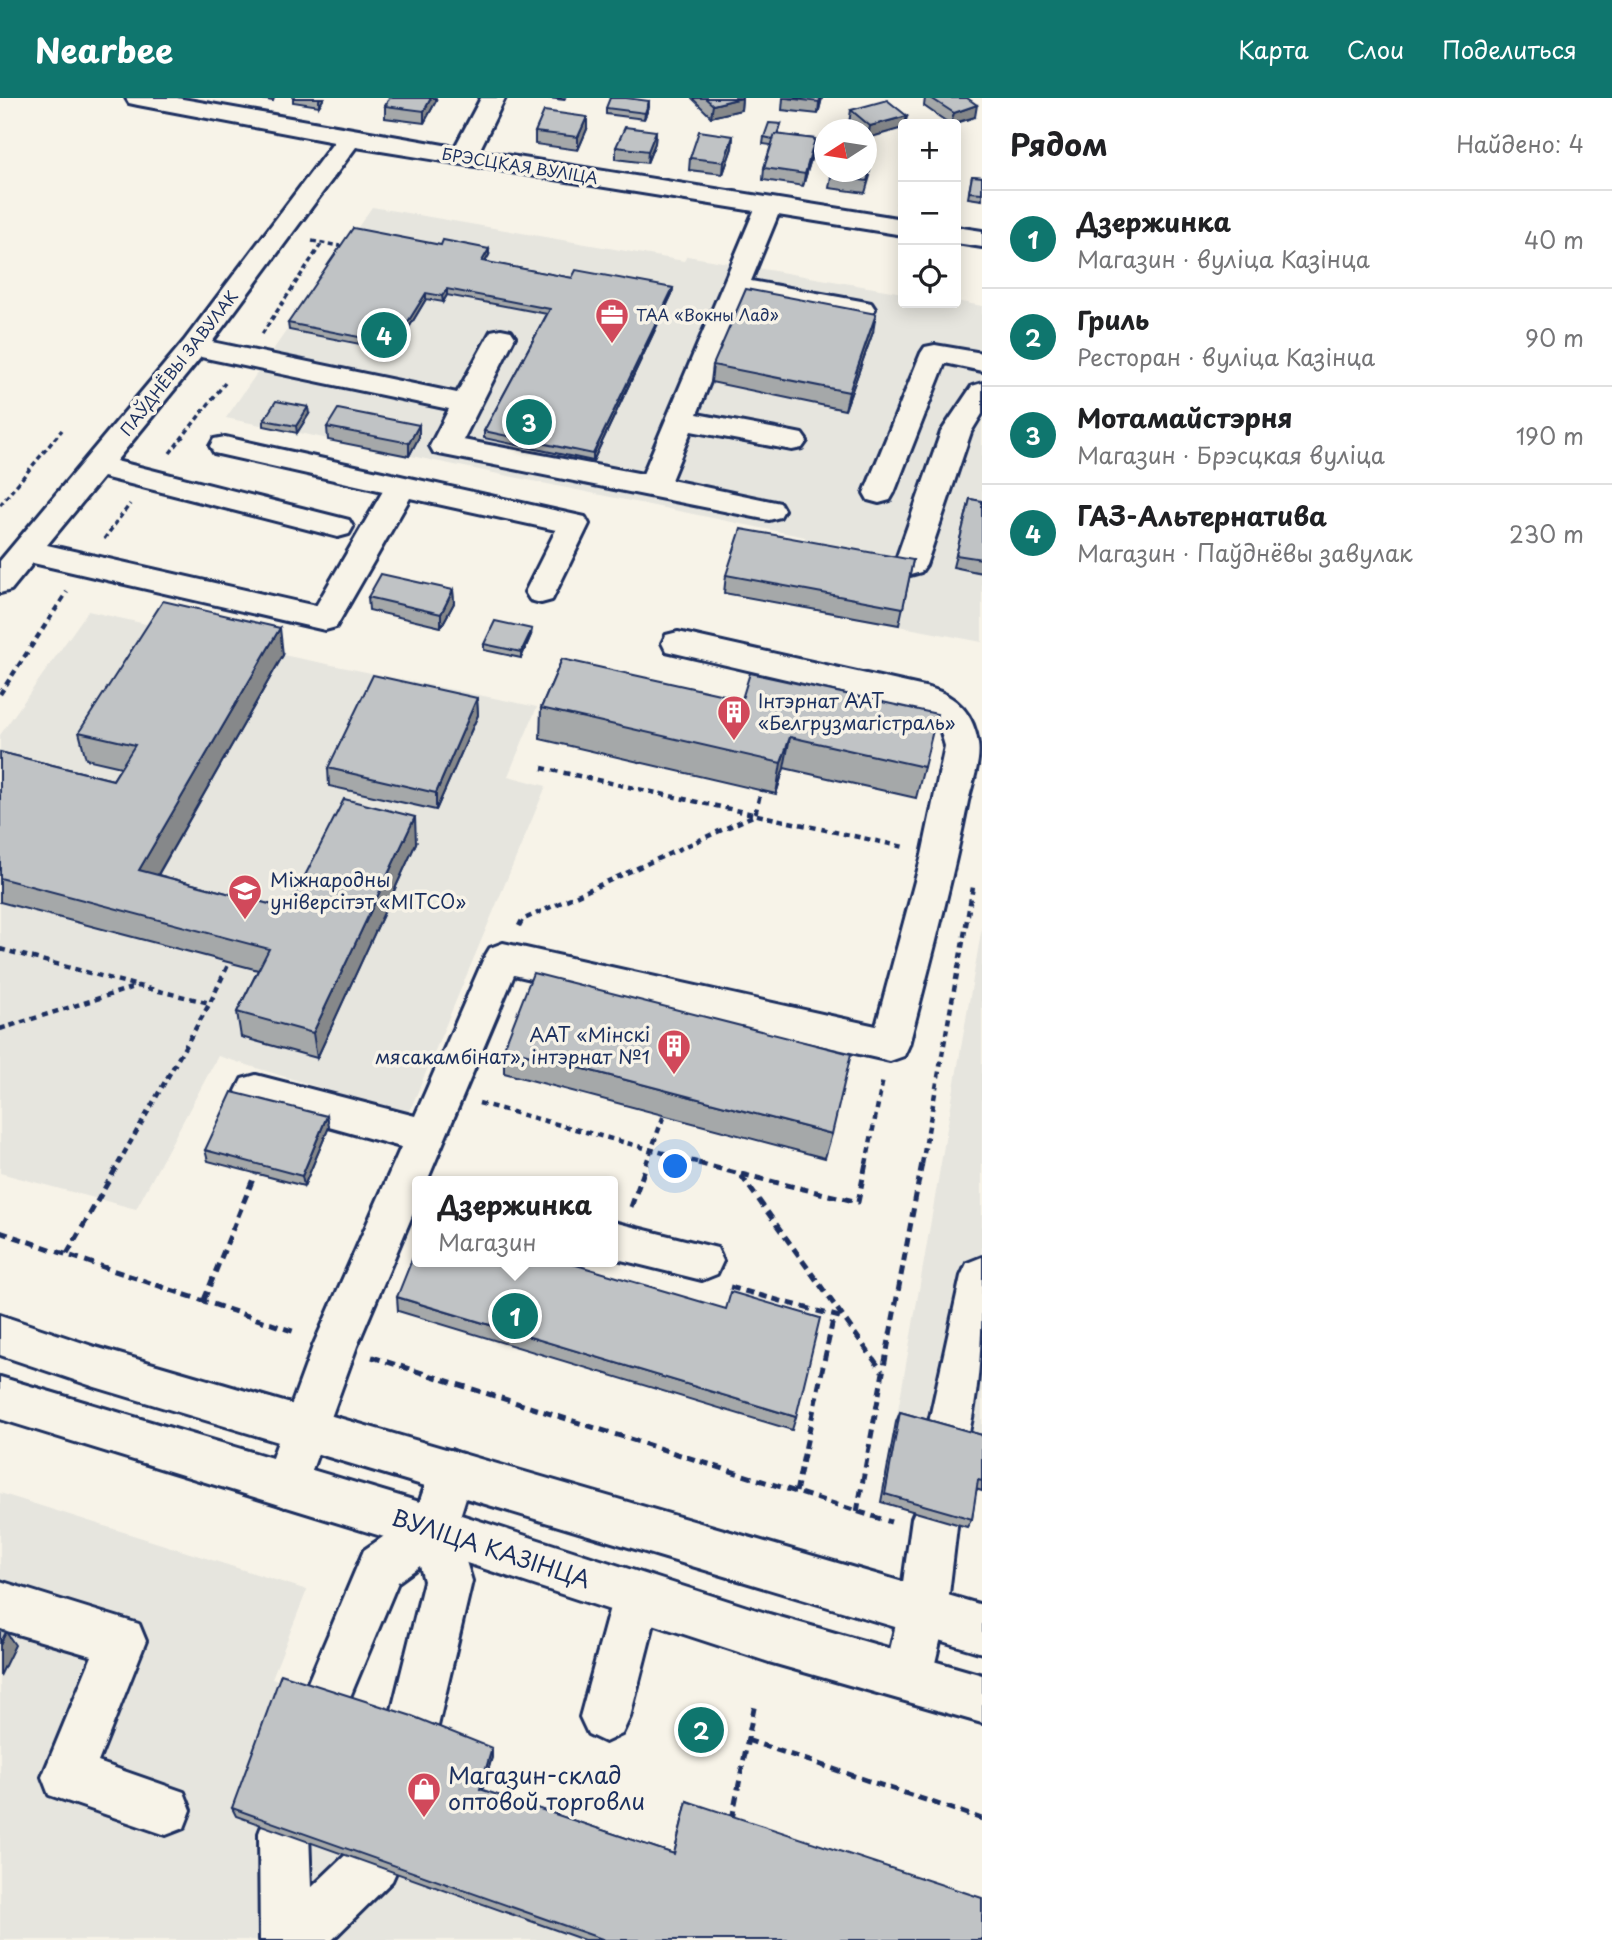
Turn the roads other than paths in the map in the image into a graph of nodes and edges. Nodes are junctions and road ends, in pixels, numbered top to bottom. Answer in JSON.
{"nodes":[{"id":1,"x":494,"y":98,"type":"edge"},
{"id":2,"x":153,"y":99,"type":"edge"},
{"id":3,"x":350,"y":138,"type":"junction"},
{"id":4,"x":463,"y":157,"type":"junction"},
{"id":5,"x":769,"y":205,"type":"junction"},
{"id":6,"x":898,"y":226,"type":"edge"},
{"id":7,"x":961,"y":236,"type":"edge"},
{"id":8,"x":982,"y":239,"type":"edge"},
{"id":9,"x":736,"y":286,"type":"junction"},
{"id":10,"x":861,"y":309,"type":"edge"},
{"id":11,"x":501,"y":337,"type":"dead end"},
{"id":12,"x":194,"y":347,"type":"junction"},
{"id":13,"x":982,"y":362,"type":"edge"},
{"id":14,"x":982,"y":392,"type":"edge"},
{"id":15,"x":466,"y":404,"type":"junction"},
{"id":16,"x":681,"y":420,"type":"junction"},
{"id":17,"x":792,"y":442,"type":"dead end"},
{"id":18,"x":225,"y":446,"type":"dead end"},
{"id":19,"x":98,"y":466,"type":"junction"},
{"id":20,"x":401,"y":486,"type":"junction"},
{"id":21,"x":653,"y":486,"type":"junction"},
{"id":22,"x":879,"y":493,"type":"dead end"},
{"id":23,"x":769,"y":510,"type":"dead end"},
{"id":24,"x":338,"y":527,"type":"dead end"},
{"id":25,"x":27,"y":551,"type":"junction"},
{"id":26,"x":910,"y":565,"type":"edge"},
{"id":27,"x":0,"y":582,"type":"edge"},
{"id":28,"x":541,"y":592,"type":"dead end"},
{"id":29,"x":678,"y":643,"type":"dead end"},
{"id":30,"x":256,"y":1091,"type":"dead end"},
{"id":31,"x":425,"y":1136,"type":"junction"},
{"id":32,"x":414,"y":1176,"type":"edge"},
{"id":33,"x":411,"y":1187,"type":"edge"},
{"id":34,"x":618,"y":1241,"type":"edge"},
{"id":35,"x":702,"y":1261,"type":"dead end"},
{"id":36,"x":982,"y":1276,"type":"edge"},
{"id":37,"x":0,"y":1335,"type":"edge"},
{"id":38,"x":0,"y":1398,"type":"edge"},
{"id":39,"x":305,"y":1429,"type":"junction"},
{"id":40,"x":948,"y":1436,"type":"edge"},
{"id":41,"x":451,"y":1472,"type":"junction"},
{"id":42,"x":285,"y":1485,"type":"junction"},
{"id":43,"x":934,"y":1527,"type":"edge"},
{"id":44,"x":433,"y":1529,"type":"junction"},
{"id":45,"x":637,"y":1596,"type":"junction"},
{"id":46,"x":0,"y":1605,"type":"edge"},
{"id":47,"x":923,"y":1611,"type":"junction"},
{"id":48,"x":982,"y":1629,"type":"edge"},
{"id":49,"x":908,"y":1676,"type":"junction"},
{"id":50,"x":325,"y":1699,"type":"edge"},
{"id":51,"x":982,"y":1699,"type":"edge"},
{"id":52,"x":605,"y":1717,"type":"dead end"},
{"id":53,"x":413,"y":1726,"type":"edge"},
{"id":54,"x":166,"y":1810,"type":"dead end"},
{"id":55,"x":284,"y":1833,"type":"edge"},
{"id":56,"x":374,"y":1863,"type":"edge"},
{"id":57,"x":286,"y":1940,"type":"edge"},
{"id":58,"x":293,"y":1940,"type":"edge"}],
"edges":[{"from":1,"to":4,"type":"street"},
{"from":2,"to":3,"type":"street","name":"БРЭСЦКАЯ ВУЛІЦА"},
{"from":3,"to":4,"type":"street","name":"БРЭСЦКАЯ ВУЛІЦА"},
{"from":3,"to":12,"type":"street","name":"ПАЎДНЁВЫ ЗАВУЛАК"},
{"from":4,"to":5,"type":"street","name":"БРЭСЦКАЯ ВУЛІЦА"},
{"from":5,"to":6,"type":"street","name":"БРЭСЦКАЯ ВУЛІЦА"},
{"from":5,"to":9,"type":"street"},
{"from":7,"to":8,"type":"street"},
{"from":9,"to":10,"type":"street"},
{"from":9,"to":16,"type":"street"},
{"from":11,"to":15,"type":"street"},
{"from":12,"to":15,"type":"street"},
{"from":12,"to":19,"type":"street","name":"ПАЎДНЁВЫ ЗАВУЛАК"},
{"from":13,"to":22,"type":"street"},
{"from":14,"to":26,"type":"street"},
{"from":15,"to":21,"type":"street"},
{"from":16,"to":17,"type":"street"},
{"from":16,"to":21,"type":"street"},
{"from":18,"to":20,"type":"street"},
{"from":19,"to":24,"type":"street"},
{"from":19,"to":25,"type":"street","name":"ПАЎДНЁВЫ ЗАВУЛАК"},
{"from":20,"to":25,"type":"street"},
{"from":20,"to":28,"type":"street"},
{"from":21,"to":23,"type":"street"},
{"from":25,"to":27,"type":"street","name":"ПАЎДНЁВЫ ЗАВУЛАК"},
{"from":29,"to":31,"type":"street"},
{"from":30,"to":31,"type":"street"},
{"from":31,"to":32,"type":"street"},
{"from":33,"to":39,"type":"street"},
{"from":34,"to":35,"type":"street"},
{"from":36,"to":40,"type":"street"},
{"from":37,"to":39,"type":"street"},
{"from":38,"to":42,"type":"street","name":"ВУЛІЦА КАЗІНЦА"},
{"from":39,"to":41,"type":"street"},
{"from":39,"to":42,"type":"street"},
{"from":41,"to":44,"type":"street"},
{"from":41,"to":47,"type":"street"},
{"from":42,"to":44,"type":"street","name":"ВУЛІЦА КАЗІНЦА"},
{"from":43,"to":47,"type":"street"},
{"from":44,"to":45,"type":"street","name":"ВУЛІЦА КАЗІНЦА"},
{"from":44,"to":50,"type":"street"},
{"from":44,"to":53,"type":"street"},
{"from":45,"to":49,"type":"street","name":"ВУЛІЦА КАЗІНЦА"},
{"from":45,"to":52,"type":"street"},
{"from":46,"to":54,"type":"street"},
{"from":47,"to":48,"type":"street"},
{"from":47,"to":49,"type":"street"},
{"from":49,"to":51,"type":"street","name":"ВУЛІЦА КАЗІНЦА"},
{"from":55,"to":57,"type":"street"},
{"from":56,"to":58,"type":"street"}]}
